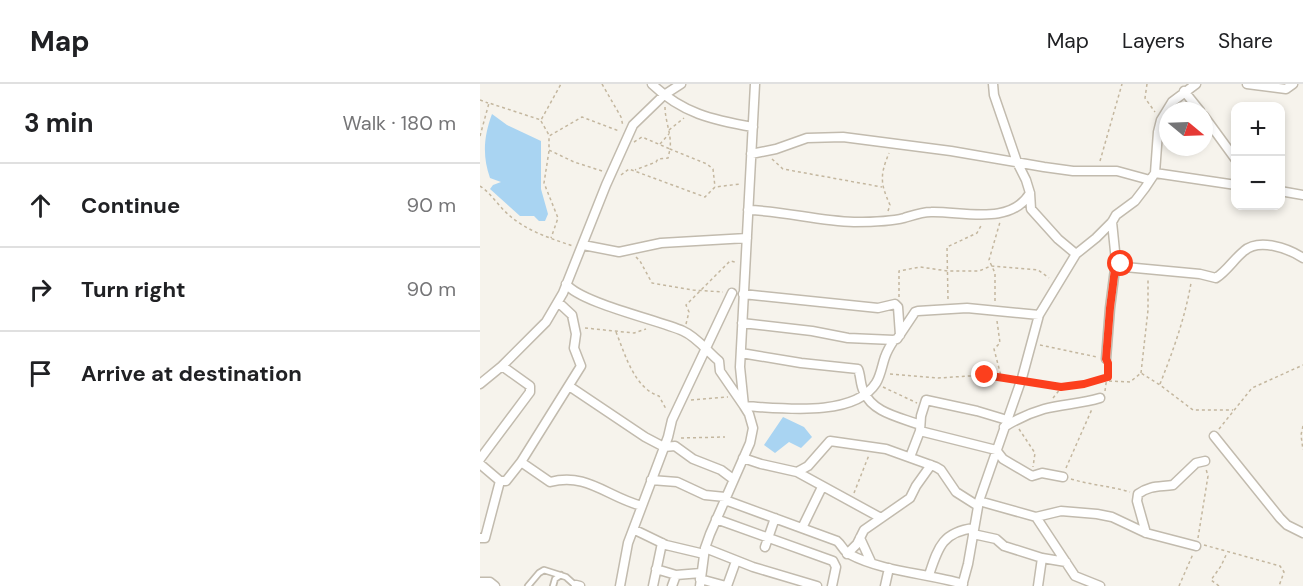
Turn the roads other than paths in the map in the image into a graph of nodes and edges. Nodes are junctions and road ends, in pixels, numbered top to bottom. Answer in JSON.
{"nodes":[{"id":1,"x":652,"y":84,"type":"edge"},
{"id":2,"x":681,"y":84,"type":"edge"},
{"id":3,"x":755,"y":84,"type":"edge"},
{"id":4,"x":993,"y":84,"type":"edge"},
{"id":5,"x":1196,"y":84,"type":"edge"},
{"id":6,"x":1247,"y":84,"type":"edge"},
{"id":7,"x":1293,"y":84,"type":"edge"},
{"id":8,"x":1184,"y":91,"type":"junction"},
{"id":9,"x":665,"y":98,"type":"junction"},
{"id":10,"x":1193,"y":102,"type":"edge"},
{"id":11,"x":753,"y":127,"type":"junction"},
{"id":12,"x":1213,"y":128,"type":"edge"},
{"id":13,"x":751,"y":154,"type":"junction"},
{"id":14,"x":1233,"y":156,"type":"edge"},
{"id":15,"x":1017,"y":162,"type":"junction"},
{"id":16,"x":1153,"y":177,"type":"junction"},
{"id":17,"x":1231,"y":185,"type":"edge"},
{"id":18,"x":1285,"y":192,"type":"edge"},
{"id":19,"x":1030,"y":193,"type":"junction"},
{"id":20,"x":1303,"y":195,"type":"edge"},
{"id":21,"x":748,"y":210,"type":"junction"},
{"id":22,"x":1112,"y":222,"type":"junction"},
{"id":23,"x":747,"y":238,"type":"junction"},
{"id":24,"x":581,"y":247,"type":"junction"},
{"id":25,"x":1076,"y":254,"type":"junction"},
{"id":26,"x":1303,"y":258,"type":"edge"},
{"id":27,"x":1116,"y":261,"type":"junction"},
{"id":28,"x":566,"y":284,"type":"junction"},
{"id":29,"x":732,"y":293,"type":"road end"},
{"id":30,"x":743,"y":294,"type":"junction"},
{"id":31,"x":558,"y":302,"type":"junction"},
{"id":32,"x":1039,"y":315,"type":"junction"},
{"id":33,"x":742,"y":323,"type":"junction"},
{"id":34,"x":897,"y":338,"type":"junction"},
{"id":35,"x":704,"y":349,"type":"junction"},
{"id":36,"x":741,"y":353,"type":"junction"},
{"id":37,"x":1106,"y":359,"type":"road end"},
{"id":38,"x":502,"y":366,"type":"junction"},
{"id":39,"x":480,"y":384,"type":"edge"},
{"id":40,"x":569,"y":386,"type":"junction"},
{"id":41,"x":866,"y":396,"type":"junction"},
{"id":42,"x":1100,"y":398,"type":"road end"},
{"id":43,"x":744,"y":406,"type":"junction"},
{"id":44,"x":1006,"y":423,"type":"junction"},
{"id":45,"x":920,"y":428,"type":"junction"},
{"id":46,"x":1214,"y":436,"type":"dead end"},
{"id":47,"x":664,"y":447,"type":"junction"},
{"id":48,"x":996,"y":450,"type":"junction"},
{"id":49,"x":910,"y":457,"type":"junction"},
{"id":50,"x":743,"y":458,"type":"junction"},
{"id":51,"x":480,"y":461,"type":"edge"},
{"id":52,"x":1205,"y":461,"type":"dead end"},
{"id":53,"x":521,"y":462,"type":"junction"},
{"id":54,"x":931,"y":465,"type":"junction"},
{"id":55,"x":797,"y":472,"type":"junction"},
{"id":56,"x":1064,"y":477,"type":"road end"},
{"id":57,"x":733,"y":479,"type":"junction"},
{"id":58,"x":651,"y":480,"type":"junction"},
{"id":59,"x":500,"y":481,"type":"junction"},
{"id":60,"x":822,"y":487,"type":"junction"},
{"id":61,"x":724,"y":498,"type":"junction"},
{"id":62,"x":978,"y":504,"type":"junction"},
{"id":63,"x":642,"y":506,"type":"junction"},
{"id":64,"x":1036,"y":517,"type":"junction"},
{"id":65,"x":775,"y":518,"type":"junction"},
{"id":66,"x":881,"y":518,"type":"junction"},
{"id":67,"x":717,"y":519,"type":"junction"},
{"id":68,"x":802,"y":528,"type":"junction"},
{"id":69,"x":635,"y":530,"type":"junction"},
{"id":70,"x":974,"y":531,"type":"junction"},
{"id":71,"x":1146,"y":533,"type":"junction"},
{"id":72,"x":1303,"y":533,"type":"edge"},
{"id":73,"x":768,"y":537,"type":"junction"},
{"id":74,"x":480,"y":538,"type":"edge"},
{"id":75,"x":860,"y":538,"type":"junction"},
{"id":76,"x":662,"y":543,"type":"junction"},
{"id":77,"x":1196,"y":545,"type":"road end"},
{"id":78,"x":765,"y":547,"type":"dead end"},
{"id":79,"x":705,"y":551,"type":"junction"},
{"id":80,"x":846,"y":553,"type":"junction"},
{"id":81,"x":1042,"y":558,"type":"junction"},
{"id":82,"x":736,"y":561,"type":"junction"},
{"id":83,"x":871,"y":562,"type":"junction"},
{"id":84,"x":1066,"y":562,"type":"junction"},
{"id":85,"x":835,"y":564,"type":"junction"},
{"id":86,"x":889,"y":568,"type":"junction"},
{"id":87,"x":656,"y":569,"type":"junction"},
{"id":88,"x":561,"y":575,"type":"junction"},
{"id":89,"x":676,"y":575,"type":"junction"},
{"id":90,"x":929,"y":575,"type":"junction"},
{"id":91,"x":700,"y":579,"type":"edge"},
{"id":92,"x":480,"y":582,"type":"edge"},
{"id":93,"x":832,"y":584,"type":"edge"},
{"id":94,"x":962,"y":585,"type":"edge"},
{"id":95,"x":495,"y":586,"type":"edge"},
{"id":96,"x":528,"y":586,"type":"edge"},
{"id":97,"x":553,"y":586,"type":"edge"},
{"id":98,"x":577,"y":586,"type":"edge"},
{"id":99,"x":620,"y":586,"type":"edge"},
{"id":100,"x":652,"y":586,"type":"edge"},
{"id":101,"x":672,"y":586,"type":"edge"},
{"id":102,"x":726,"y":586,"type":"edge"},
{"id":103,"x":817,"y":586,"type":"edge"},
{"id":104,"x":843,"y":586,"type":"edge"},
{"id":105,"x":885,"y":586,"type":"edge"},
{"id":106,"x":1038,"y":586,"type":"edge"},
{"id":107,"x":1100,"y":586,"type":"edge"}],
"edges":[{"from":1,"to":9,"type":"street"},
{"from":2,"to":9,"type":"street"},
{"from":3,"to":11,"type":"street"},
{"from":4,"to":15,"type":"street"},
{"from":5,"to":8,"type":"street"},
{"from":6,"to":7,"type":"street"},
{"from":8,"to":10,"type":"street"},
{"from":8,"to":16,"type":"street"},
{"from":9,"to":11,"type":"street"},
{"from":9,"to":24,"type":"street"},
{"from":11,"to":13,"type":"street"},
{"from":12,"to":14,"type":"street"},
{"from":13,"to":15,"type":"street"},
{"from":13,"to":21,"type":"street"},
{"from":15,"to":16,"type":"street"},
{"from":15,"to":19,"type":"street"},
{"from":16,"to":17,"type":"street"},
{"from":16,"to":22,"type":"street"},
{"from":18,"to":20,"type":"street"},
{"from":19,"to":21,"type":"street"},
{"from":19,"to":25,"type":"street"},
{"from":21,"to":23,"type":"street"},
{"from":22,"to":25,"type":"street"},
{"from":22,"to":27,"type":"street"},
{"from":23,"to":24,"type":"street"},
{"from":23,"to":30,"type":"street"},
{"from":24,"to":28,"type":"street"},
{"from":25,"to":32,"type":"street"},
{"from":26,"to":27,"type":"street"},
{"from":27,"to":37,"type":"street"},
{"from":28,"to":31,"type":"street"},
{"from":28,"to":35,"type":"street"},
{"from":29,"to":35,"type":"street"},
{"from":30,"to":33,"type":"street"},
{"from":30,"to":34,"type":"street"},
{"from":31,"to":38,"type":"street"},
{"from":31,"to":40,"type":"street"},
{"from":32,"to":34,"type":"street"},
{"from":32,"to":44,"type":"street"},
{"from":33,"to":34,"type":"street"},
{"from":33,"to":36,"type":"street"},
{"from":34,"to":41,"type":"street"},
{"from":35,"to":43,"type":"street"},
{"from":35,"to":47,"type":"street"},
{"from":36,"to":41,"type":"street"},
{"from":36,"to":43,"type":"street"},
{"from":38,"to":39,"type":"street"},
{"from":38,"to":51,"type":"street"},
{"from":40,"to":47,"type":"street"},
{"from":40,"to":53,"type":"street"},
{"from":41,"to":43,"type":"street"},
{"from":41,"to":45,"type":"street"},
{"from":42,"to":44,"type":"street"},
{"from":43,"to":50,"type":"street"},
{"from":44,"to":45,"type":"street"},
{"from":44,"to":48,"type":"street"},
{"from":45,"to":48,"type":"street"},
{"from":45,"to":49,"type":"street"},
{"from":46,"to":72,"type":"street"},
{"from":47,"to":57,"type":"street"},
{"from":47,"to":58,"type":"street"},
{"from":48,"to":56,"type":"street"},
{"from":48,"to":62,"type":"street"},
{"from":49,"to":54,"type":"street"},
{"from":49,"to":55,"type":"street"},
{"from":50,"to":55,"type":"street"},
{"from":50,"to":57,"type":"street"},
{"from":51,"to":59,"type":"street"},
{"from":52,"to":71,"type":"street"},
{"from":53,"to":59,"type":"street"},
{"from":53,"to":63,"type":"street"},
{"from":54,"to":62,"type":"street"},
{"from":54,"to":66,"type":"street"},
{"from":55,"to":60,"type":"street"},
{"from":57,"to":61,"type":"street"},
{"from":58,"to":61,"type":"street"},
{"from":58,"to":63,"type":"street"},
{"from":59,"to":74,"type":"street"},
{"from":60,"to":66,"type":"street"},
{"from":60,"to":68,"type":"street"},
{"from":61,"to":65,"type":"street"},
{"from":61,"to":67,"type":"street"},
{"from":62,"to":64,"type":"street"},
{"from":62,"to":70,"type":"street"},
{"from":63,"to":69,"type":"street"},
{"from":64,"to":71,"type":"street"},
{"from":64,"to":84,"type":"street"},
{"from":65,"to":68,"type":"street"},
{"from":65,"to":73,"type":"street"},
{"from":66,"to":75,"type":"street"},
{"from":67,"to":73,"type":"street"},
{"from":67,"to":79,"type":"street"},
{"from":68,"to":80,"type":"street"},
{"from":69,"to":76,"type":"street"},
{"from":69,"to":99,"type":"street"},
{"from":70,"to":81,"type":"street"},
{"from":70,"to":90,"type":"street"},
{"from":70,"to":94,"type":"street"},
{"from":71,"to":77,"type":"street"},
{"from":73,"to":78,"type":"street"},
{"from":73,"to":85,"type":"street"},
{"from":75,"to":80,"type":"street"},
{"from":75,"to":83,"type":"street"},
{"from":76,"to":79,"type":"street"},
{"from":76,"to":87,"type":"street"},
{"from":79,"to":82,"type":"street"},
{"from":79,"to":91,"type":"street"},
{"from":80,"to":83,"type":"street"},
{"from":80,"to":85,"type":"street"},
{"from":81,"to":84,"type":"street"},
{"from":81,"to":106,"type":"street"},
{"from":82,"to":102,"type":"street"},
{"from":82,"to":103,"type":"street"},
{"from":83,"to":86,"type":"street"},
{"from":84,"to":107,"type":"street"},
{"from":85,"to":93,"type":"street"},
{"from":86,"to":90,"type":"street"},
{"from":86,"to":105,"type":"street"},
{"from":87,"to":89,"type":"street"},
{"from":87,"to":100,"type":"street"},
{"from":88,"to":96,"type":"lane"},
{"from":88,"to":97,"type":"lane"},
{"from":88,"to":98,"type":"lane"},
{"from":89,"to":91,"type":"street"},
{"from":89,"to":101,"type":"street"},
{"from":90,"to":94,"type":"street"},
{"from":91,"to":102,"type":"street"},
{"from":92,"to":95,"type":"street"},
{"from":93,"to":104,"type":"street"}]}
